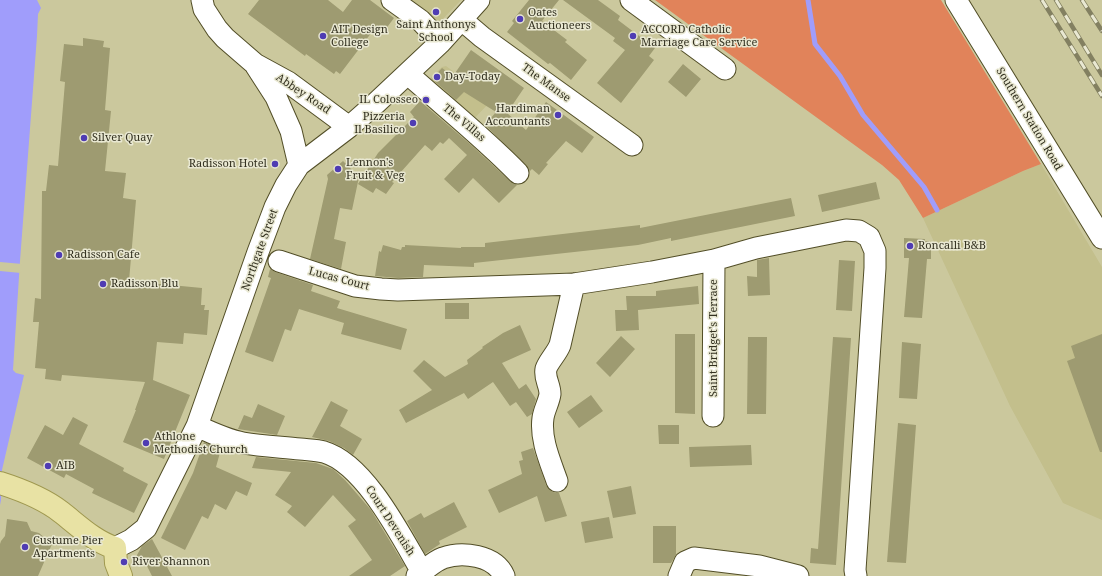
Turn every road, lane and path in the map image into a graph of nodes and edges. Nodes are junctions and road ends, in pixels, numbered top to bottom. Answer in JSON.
{"nodes":[{"id":1,"x":202,"y":0,"type":"edge"},
{"id":2,"x":392,"y":0,"type":"edge"},
{"id":3,"x":479,"y":0,"type":"edge"},
{"id":4,"x":630,"y":0,"type":"edge"},
{"id":5,"x":956,"y":0,"type":"edge"},
{"id":6,"x":462,"y":20,"type":"junction"},
{"id":7,"x":442,"y":42,"type":"junction"},
{"id":8,"x":255,"y":64,"type":"junction"},
{"id":9,"x":725,"y":69,"type":"dead end"},
{"id":10,"x":408,"y":74,"type":"junction"},
{"id":11,"x":349,"y":127,"type":"junction"},
{"id":12,"x":632,"y":145,"type":"dead end"},
{"id":13,"x":299,"y":165,"type":"junction"},
{"id":14,"x":518,"y":173,"type":"dead end"},
{"id":15,"x":1102,"y":238,"type":"edge"},
{"id":16,"x":714,"y":260,"type":"junction"},
{"id":17,"x":279,"y":261,"type":"dead end"},
{"id":18,"x":574,"y":284,"type":"junction"},
{"id":19,"x":713,"y":416,"type":"dead end"},
{"id":20,"x":197,"y":426,"type":"junction"},
{"id":21,"x":557,"y":481,"type":"dead end"},
{"id":22,"x":0,"y":483,"type":"edge"},
{"id":23,"x":115,"y":548,"type":"junction"},
{"id":24,"x":420,"y":574,"type":"edge"},
{"id":25,"x":121,"y":576,"type":"edge"},
{"id":26,"x":504,"y":576,"type":"edge"},
{"id":27,"x":679,"y":576,"type":"edge"},
{"id":28,"x":798,"y":576,"type":"edge"},
{"id":29,"x":856,"y":576,"type":"edge"}],
"edges":[{"from":1,"to":8,"type":"street","name":"Abbey Road"},
{"from":2,"to":7,"type":"street"},
{"from":3,"to":6,"type":"street","name":"Northgate Street"},
{"from":4,"to":9,"type":"street"},
{"from":5,"to":15,"type":"street","name":"Southern Station Road"},
{"from":6,"to":7,"type":"street","name":"Northgate Street"},
{"from":6,"to":12,"type":"street","name":"The Manse"},
{"from":7,"to":10,"type":"street","name":"Northgate Street"},
{"from":8,"to":11,"type":"street","name":"Abbey Road"},
{"from":8,"to":13,"type":"street","name":"Abbey Road"},
{"from":10,"to":11,"type":"street","name":"Northgate Street"},
{"from":10,"to":14,"type":"street","name":"The Villas"},
{"from":11,"to":13,"type":"street","name":"Northgate Street"},
{"from":13,"to":20,"type":"street","name":"Northgate Street"},
{"from":16,"to":18,"type":"street","name":"Lucas Court"},
{"from":16,"to":19,"type":"street","name":"Saint Bridget's Terrace"},
{"from":16,"to":29,"type":"street","name":"Lucas Court"},
{"from":17,"to":18,"type":"street","name":"Lucas Court"},
{"from":18,"to":21,"type":"street"},
{"from":20,"to":23,"type":"street","name":"Northgate Street"},
{"from":20,"to":24,"type":"street","name":"Court Devenish"},
{"from":22,"to":23,"type":"main road"},
{"from":23,"to":25,"type":"main road"},
{"from":24,"to":26,"type":"street"},
{"from":27,"to":28,"type":"street"}]}
